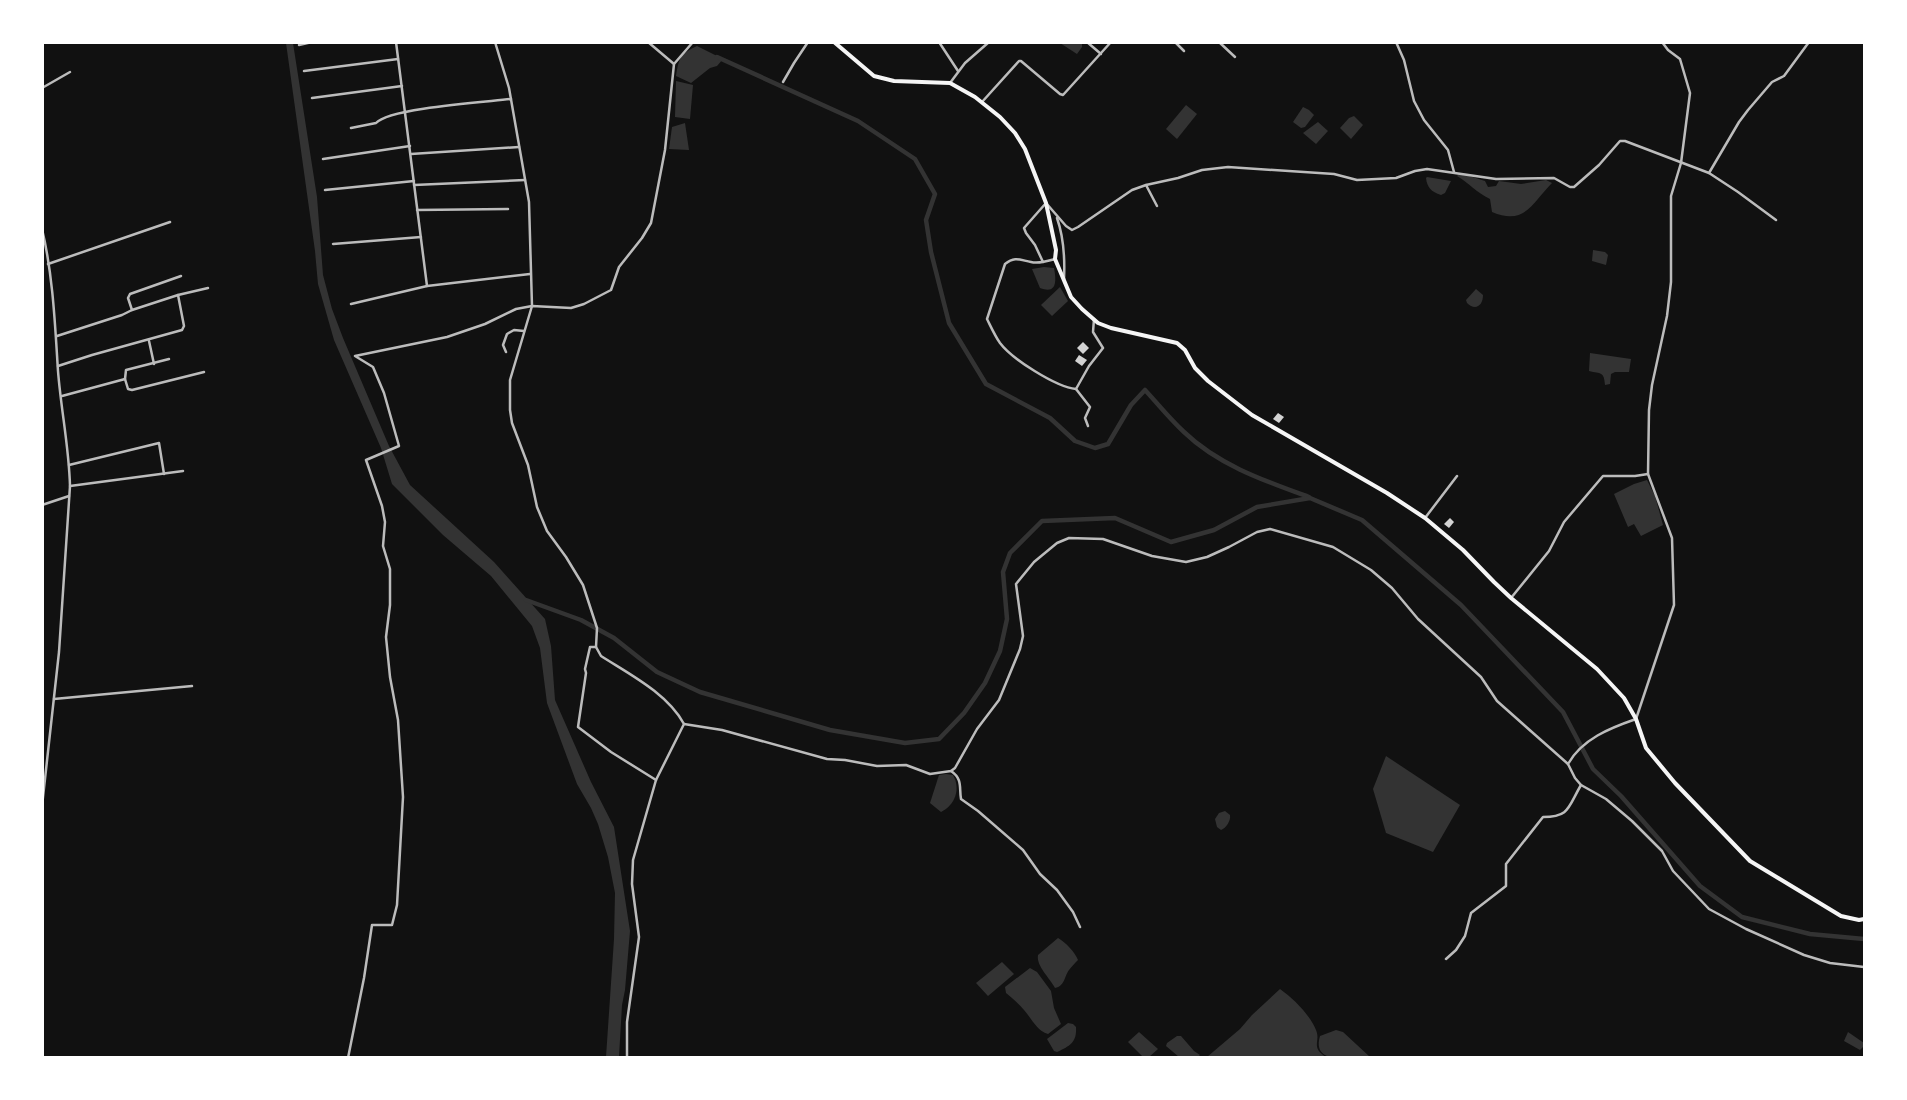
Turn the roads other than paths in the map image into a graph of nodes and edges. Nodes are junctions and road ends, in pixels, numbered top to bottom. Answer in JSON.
{"nodes":[{"id":1,"x":312,"y":42,"type":"edge"},
{"id":2,"x":396,"y":42,"type":"edge"},
{"id":3,"x":495,"y":42,"type":"edge"},
{"id":4,"x":648,"y":42,"type":"edge"},
{"id":5,"x":693,"y":42,"type":"edge"},
{"id":6,"x":808,"y":42,"type":"edge"},
{"id":7,"x":834,"y":42,"type":"edge"},
{"id":8,"x":939,"y":42,"type":"edge"},
{"id":9,"x":989,"y":42,"type":"edge"},
{"id":10,"x":1087,"y":42,"type":"edge"},
{"id":11,"x":1111,"y":42,"type":"edge"},
{"id":12,"x":1175,"y":42,"type":"edge"},
{"id":13,"x":1219,"y":42,"type":"edge"},
{"id":14,"x":1396,"y":42,"type":"edge"},
{"id":15,"x":1662,"y":42,"type":"edge"},
{"id":16,"x":1810,"y":42,"type":"edge"},
{"id":17,"x":299,"y":45,"type":"dead end"},
{"id":18,"x":1184,"y":51,"type":"dead end"},
{"id":19,"x":1101,"y":54,"type":"junction"},
{"id":20,"x":1235,"y":57,"type":"dead end"},
{"id":21,"x":398,"y":59,"type":"junction"},
{"id":22,"x":674,"y":64,"type":"junction"},
{"id":23,"x":304,"y":71,"type":"dead end"},
{"id":24,"x":958,"y":71,"type":"junction"},
{"id":25,"x":70,"y":72,"type":"dead end"},
{"id":26,"x":783,"y":82,"type":"dead end"},
{"id":27,"x":950,"y":82,"type":"junction"},
{"id":28,"x":402,"y":86,"type":"junction"},
{"id":29,"x":42,"y":88,"type":"edge"},
{"id":30,"x":312,"y":98,"type":"dead end"},
{"id":31,"x":511,"y":99,"type":"junction"},
{"id":32,"x":982,"y":102,"type":"junction"},
{"id":33,"x":406,"y":112,"type":"junction"},
{"id":34,"x":351,"y":128,"type":"dead end"},
{"id":35,"x":410,"y":146,"type":"junction"},
{"id":36,"x":519,"y":147,"type":"junction"},
{"id":37,"x":411,"y":154,"type":"junction"},
{"id":38,"x":324,"y":159,"type":"dead end"},
{"id":39,"x":1681,"y":163,"type":"junction"},
{"id":40,"x":1454,"y":172,"type":"junction"},
{"id":41,"x":1709,"y":173,"type":"junction"},
{"id":42,"x":525,"y":180,"type":"junction"},
{"id":43,"x":414,"y":183,"type":"junction"},
{"id":44,"x":1146,"y":185,"type":"junction"},
{"id":45,"x":325,"y":190,"type":"dead end"},
{"id":46,"x":1046,"y":203,"type":"junction"},
{"id":47,"x":1157,"y":206,"type":"dead end"},
{"id":48,"x":508,"y":209,"type":"dead end"},
{"id":49,"x":417,"y":210,"type":"junction"},
{"id":50,"x":1056,"y":215,"type":"junction"},
{"id":51,"x":1776,"y":220,"type":"dead end"},
{"id":52,"x":170,"y":222,"type":"dead end"},
{"id":53,"x":43,"y":232,"type":"edge"},
{"id":54,"x":421,"y":237,"type":"junction"},
{"id":55,"x":333,"y":244,"type":"dead end"},
{"id":56,"x":1056,"y":260,"type":"junction"},
{"id":57,"x":1043,"y":262,"type":"junction"},
{"id":58,"x":48,"y":264,"type":"junction"},
{"id":59,"x":530,"y":274,"type":"junction"},
{"id":60,"x":181,"y":276,"type":"dead end"},
{"id":61,"x":1064,"y":283,"type":"junction"},
{"id":62,"x":426,"y":286,"type":"junction"},
{"id":63,"x":208,"y":288,"type":"dead end"},
{"id":64,"x":178,"y":295,"type":"junction"},
{"id":65,"x":351,"y":304,"type":"dead end"},
{"id":66,"x":532,"y":306,"type":"junction"},
{"id":67,"x":132,"y":310,"type":"junction"},
{"id":68,"x":1094,"y":319,"type":"junction"},
{"id":69,"x":524,"y":331,"type":"junction"},
{"id":70,"x":56,"y":336,"type":"junction"},
{"id":71,"x":149,"y":341,"type":"junction"},
{"id":72,"x":506,"y":352,"type":"dead end"},
{"id":73,"x":170,"y":360,"type":"dead end"},
{"id":74,"x":154,"y":364,"type":"junction"},
{"id":75,"x":58,"y":366,"type":"junction"},
{"id":76,"x":204,"y":372,"type":"dead end"},
{"id":77,"x":125,"y":379,"type":"junction"},
{"id":78,"x":1076,"y":389,"type":"junction"},
{"id":79,"x":62,"y":396,"type":"junction"},
{"id":80,"x":1088,"y":426,"type":"dead end"},
{"id":81,"x":69,"y":465,"type":"junction"},
{"id":82,"x":183,"y":471,"type":"dead end"},
{"id":83,"x":164,"y":474,"type":"junction"},
{"id":84,"x":1648,"y":474,"type":"junction"},
{"id":85,"x":1457,"y":476,"type":"dead end"},
{"id":86,"x":70,"y":486,"type":"junction"},
{"id":87,"x":70,"y":496,"type":"junction"},
{"id":88,"x":42,"y":505,"type":"edge"},
{"id":89,"x":1425,"y":518,"type":"junction"},
{"id":90,"x":1512,"y":598,"type":"junction"},
{"id":91,"x":596,"y":647,"type":"junction"},
{"id":92,"x":192,"y":686,"type":"dead end"},
{"id":93,"x":54,"y":699,"type":"junction"},
{"id":94,"x":1636,"y":719,"type":"junction"},
{"id":95,"x":684,"y":724,"type":"junction"},
{"id":96,"x":1568,"y":764,"type":"junction"},
{"id":97,"x":951,"y":771,"type":"junction"},
{"id":98,"x":656,"y":780,"type":"junction"},
{"id":99,"x":1581,"y":785,"type":"junction"},
{"id":100,"x":42,"y":806,"type":"edge"},
{"id":101,"x":1864,"y":919,"type":"edge"},
{"id":102,"x":1080,"y":927,"type":"dead end"},
{"id":103,"x":1446,"y":959,"type":"dead end"},
{"id":104,"x":1864,"y":966,"type":"edge"},
{"id":105,"x":348,"y":1058,"type":"edge"},
{"id":106,"x":627,"y":1058,"type":"edge"}],
"edges":[{"from":1,"to":17,"type":"street"},
{"from":2,"to":21,"type":"street"},
{"from":3,"to":31,"type":"street"},
{"from":4,"to":22,"type":"street"},
{"from":5,"to":22,"type":"street"},
{"from":6,"to":26,"type":"street"},
{"from":7,"to":27,"type":"main road"},
{"from":8,"to":24,"type":"street"},
{"from":9,"to":24,"type":"street"},
{"from":10,"to":19,"type":"street"},
{"from":11,"to":19,"type":"street"},
{"from":12,"to":18,"type":"street"},
{"from":13,"to":20,"type":"street"},
{"from":14,"to":40,"type":"street"},
{"from":15,"to":39,"type":"street"},
{"from":16,"to":41,"type":"street"},
{"from":19,"to":32,"type":"street"},
{"from":21,"to":23,"type":"street"},
{"from":21,"to":28,"type":"street"},
{"from":22,"to":66,"type":"street"},
{"from":24,"to":27,"type":"street"},
{"from":25,"to":29,"type":"street"},
{"from":27,"to":32,"type":"main road"},
{"from":28,"to":30,"type":"street"},
{"from":28,"to":33,"type":"street"},
{"from":31,"to":33,"type":"street"},
{"from":31,"to":36,"type":"street"},
{"from":32,"to":46,"type":"main road"},
{"from":33,"to":34,"type":"street"},
{"from":33,"to":35,"type":"street"},
{"from":35,"to":37,"type":"street"},
{"from":35,"to":38,"type":"street"},
{"from":36,"to":37,"type":"street"},
{"from":36,"to":42,"type":"street"},
{"from":37,"to":43,"type":"street"},
{"from":39,"to":40,"type":"street"},
{"from":39,"to":41,"type":"street"},
{"from":39,"to":84,"type":"street"},
{"from":40,"to":44,"type":"street"},
{"from":41,"to":51,"type":"street"},
{"from":42,"to":43,"type":"street"},
{"from":42,"to":59,"type":"street"},
{"from":43,"to":45,"type":"street"},
{"from":43,"to":49,"type":"street"},
{"from":44,"to":47,"type":"street"},
{"from":44,"to":50,"type":"street"},
{"from":46,"to":50,"type":"street"},
{"from":46,"to":56,"type":"main road"},
{"from":46,"to":57,"type":"street"},
{"from":48,"to":49,"type":"street"},
{"from":49,"to":54,"type":"street"},
{"from":50,"to":61,"type":"street"},
{"from":52,"to":58,"type":"street"},
{"from":53,"to":58,"type":"street"},
{"from":54,"to":55,"type":"street"},
{"from":54,"to":62,"type":"street"},
{"from":56,"to":57,"type":"street"},
{"from":56,"to":61,"type":"main road"},
{"from":57,"to":78,"type":"street"},
{"from":58,"to":70,"type":"street"},
{"from":59,"to":62,"type":"street"},
{"from":59,"to":66,"type":"street"},
{"from":60,"to":67,"type":"street"},
{"from":61,"to":68,"type":"main road"},
{"from":62,"to":65,"type":"street"},
{"from":63,"to":64,"type":"street"},
{"from":64,"to":67,"type":"street"},
{"from":64,"to":71,"type":"street"},
{"from":66,"to":69,"type":"street"},
{"from":66,"to":105,"type":"street"},
{"from":67,"to":70,"type":"street"},
{"from":68,"to":78,"type":"street"},
{"from":68,"to":89,"type":"main road"},
{"from":69,"to":72,"type":"street"},
{"from":69,"to":91,"type":"street"},
{"from":70,"to":75,"type":"street"},
{"from":71,"to":74,"type":"street"},
{"from":71,"to":75,"type":"street"},
{"from":73,"to":74,"type":"street"},
{"from":74,"to":77,"type":"street"},
{"from":75,"to":79,"type":"street"},
{"from":76,"to":77,"type":"street"},
{"from":77,"to":79,"type":"street"},
{"from":78,"to":80,"type":"street"},
{"from":79,"to":81,"type":"street"},
{"from":81,"to":83,"type":"street"},
{"from":81,"to":86,"type":"street"},
{"from":82,"to":83,"type":"street"},
{"from":83,"to":86,"type":"street"},
{"from":84,"to":90,"type":"street"},
{"from":84,"to":94,"type":"street"},
{"from":85,"to":89,"type":"street"},
{"from":86,"to":87,"type":"street"},
{"from":87,"to":88,"type":"street"},
{"from":87,"to":93,"type":"street"},
{"from":89,"to":90,"type":"main road"},
{"from":90,"to":94,"type":"main road"},
{"from":91,"to":95,"type":"street"},
{"from":91,"to":98,"type":"street"},
{"from":92,"to":93,"type":"street"},
{"from":93,"to":100,"type":"street"},
{"from":94,"to":96,"type":"street"},
{"from":94,"to":101,"type":"main road"},
{"from":95,"to":97,"type":"street"},
{"from":95,"to":98,"type":"street"},
{"from":96,"to":97,"type":"street"},
{"from":96,"to":99,"type":"street"},
{"from":97,"to":102,"type":"street"},
{"from":98,"to":106,"type":"street"},
{"from":99,"to":103,"type":"street"},
{"from":99,"to":104,"type":"street"}]}
